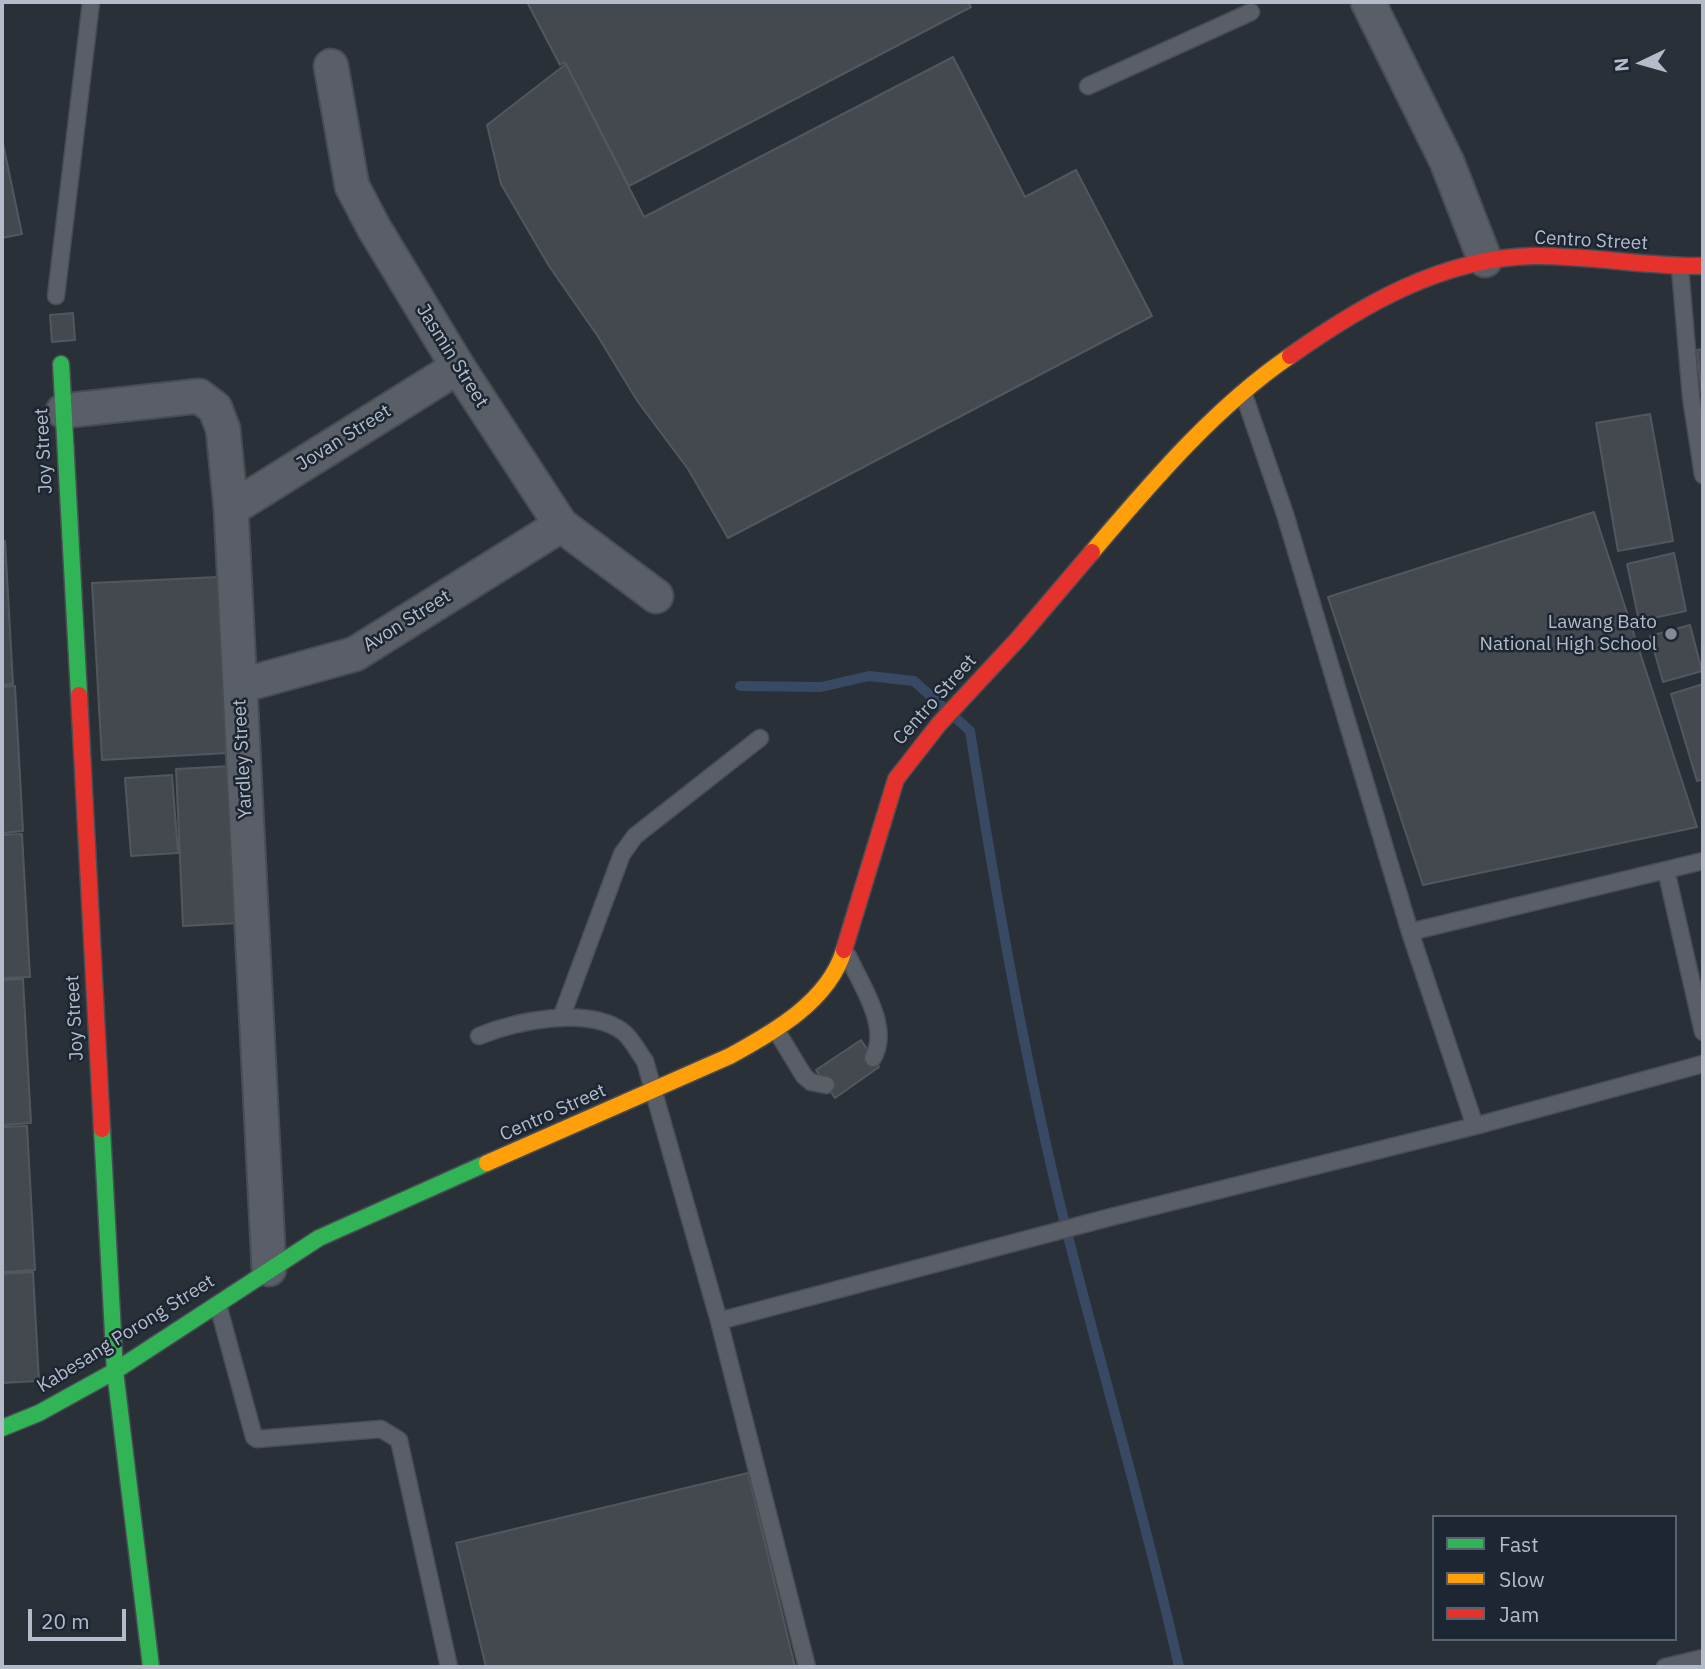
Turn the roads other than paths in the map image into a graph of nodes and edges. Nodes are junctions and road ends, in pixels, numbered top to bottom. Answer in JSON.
{"nodes":[{"id":1,"x":91,"y":2,"type":"edge"},
{"id":2,"x":1368,"y":2,"type":"edge"},
{"id":3,"x":1251,"y":12,"type":"dead end"},
{"id":4,"x":331,"y":66,"type":"dead end"},
{"id":5,"x":1088,"y":86,"type":"dead end"},
{"id":6,"x":1485,"y":260,"type":"junction"},
{"id":7,"x":1703,"y":266,"type":"edge"},
{"id":8,"x":1680,"y":268,"type":"junction"},
{"id":9,"x":56,"y":296,"type":"dead end"},
{"id":10,"x":61,"y":364,"type":"dead end"},
{"id":11,"x":458,"y":367,"type":"junction"},
{"id":12,"x":1244,"y":395,"type":"junction"},
{"id":13,"x":63,"y":411,"type":"junction"},
{"id":14,"x":1703,"y":475,"type":"edge"},
{"id":15,"x":231,"y":509,"type":"junction"},
{"id":16,"x":561,"y":525,"type":"junction"},
{"id":17,"x":656,"y":596,"type":"dead end"},
{"id":18,"x":240,"y":686,"type":"junction"},
{"id":19,"x":760,"y":738,"type":"dead end"},
{"id":20,"x":1703,"y":861,"type":"edge"},
{"id":21,"x":1666,"y":870,"type":"junction"},
{"id":22,"x":1410,"y":932,"type":"junction"},
{"id":23,"x":845,"y":948,"type":"junction"},
{"id":24,"x":561,"y":1018,"type":"junction"},
{"id":25,"x":776,"y":1030,"type":"junction"},
{"id":26,"x":1703,"y":1032,"type":"edge"},
{"id":27,"x":479,"y":1036,"type":"dead end"},
{"id":28,"x":873,"y":1058,"type":"dead end"},
{"id":29,"x":1703,"y":1064,"type":"edge"},
{"id":30,"x":826,"y":1085,"type":"dead end"},
{"id":31,"x":655,"y":1091,"type":"junction"},
{"id":32,"x":1475,"y":1126,"type":"junction"},
{"id":33,"x":269,"y":1269,"type":"junction"},
{"id":34,"x":217,"y":1303,"type":"junction"},
{"id":35,"x":719,"y":1321,"type":"junction"},
{"id":36,"x":115,"y":1371,"type":"junction"},
{"id":37,"x":2,"y":1428,"type":"edge"},
{"id":38,"x":1703,"y":1658,"type":"edge"},
{"id":39,"x":151,"y":1667,"type":"edge"},
{"id":40,"x":449,"y":1667,"type":"edge"},
{"id":41,"x":807,"y":1667,"type":"edge"},
{"id":42,"x":1665,"y":1667,"type":"edge"}],
"edges":[{"from":1,"to":9,"type":"lane"},
{"from":2,"to":6,"type":"street"},
{"from":3,"to":5,"type":"lane"},
{"from":4,"to":11,"type":"street","name":"Jasmin Street"},
{"from":6,"to":8,"type":"main road","name":"Centro Street"},
{"from":6,"to":12,"type":"main road","name":"Centro Street"},
{"from":7,"to":8,"type":"main road","name":"Centro Street"},
{"from":8,"to":14,"type":"lane"},
{"from":10,"to":13,"type":"main road","name":"Joy Street"},
{"from":11,"to":15,"type":"street","name":"Jovan Street"},
{"from":11,"to":16,"type":"street","name":"Jasmin Street"},
{"from":12,"to":22,"type":"lane"},
{"from":12,"to":23,"type":"main road","name":"Centro Street"},
{"from":13,"to":15,"type":"street","name":"Yardley Street"},
{"from":13,"to":36,"type":"main road","name":"Joy Street"},
{"from":15,"to":18,"type":"street","name":"Yardley Street"},
{"from":16,"to":17,"type":"street","name":"Jasmin Street"},
{"from":16,"to":18,"type":"street","name":"Avon Street"},
{"from":18,"to":33,"type":"street","name":"Yardley Street"},
{"from":19,"to":24,"type":"lane"},
{"from":20,"to":21,"type":"lane"},
{"from":21,"to":22,"type":"lane"},
{"from":21,"to":26,"type":"lane"},
{"from":22,"to":32,"type":"lane"},
{"from":23,"to":25,"type":"main road","name":"Centro Street"},
{"from":23,"to":28,"type":"lane"},
{"from":24,"to":27,"type":"lane"},
{"from":24,"to":31,"type":"lane"},
{"from":25,"to":30,"type":"lane"},
{"from":25,"to":31,"type":"main road","name":"Centro Street"},
{"from":29,"to":32,"type":"lane"},
{"from":31,"to":33,"type":"main road","name":"Centro Street"},
{"from":31,"to":35,"type":"lane"},
{"from":32,"to":35,"type":"lane"},
{"from":33,"to":34,"type":"main road","name":"Kabesang Porong Street"},
{"from":34,"to":36,"type":"main road","name":"Kabesang Porong Street"},
{"from":34,"to":40,"type":"lane"},
{"from":35,"to":41,"type":"lane"},
{"from":36,"to":37,"type":"main road","name":"Kabesang Porong Street"},
{"from":36,"to":39,"type":"main road","name":"Joy Street"},
{"from":38,"to":42,"type":"lane"}]}
